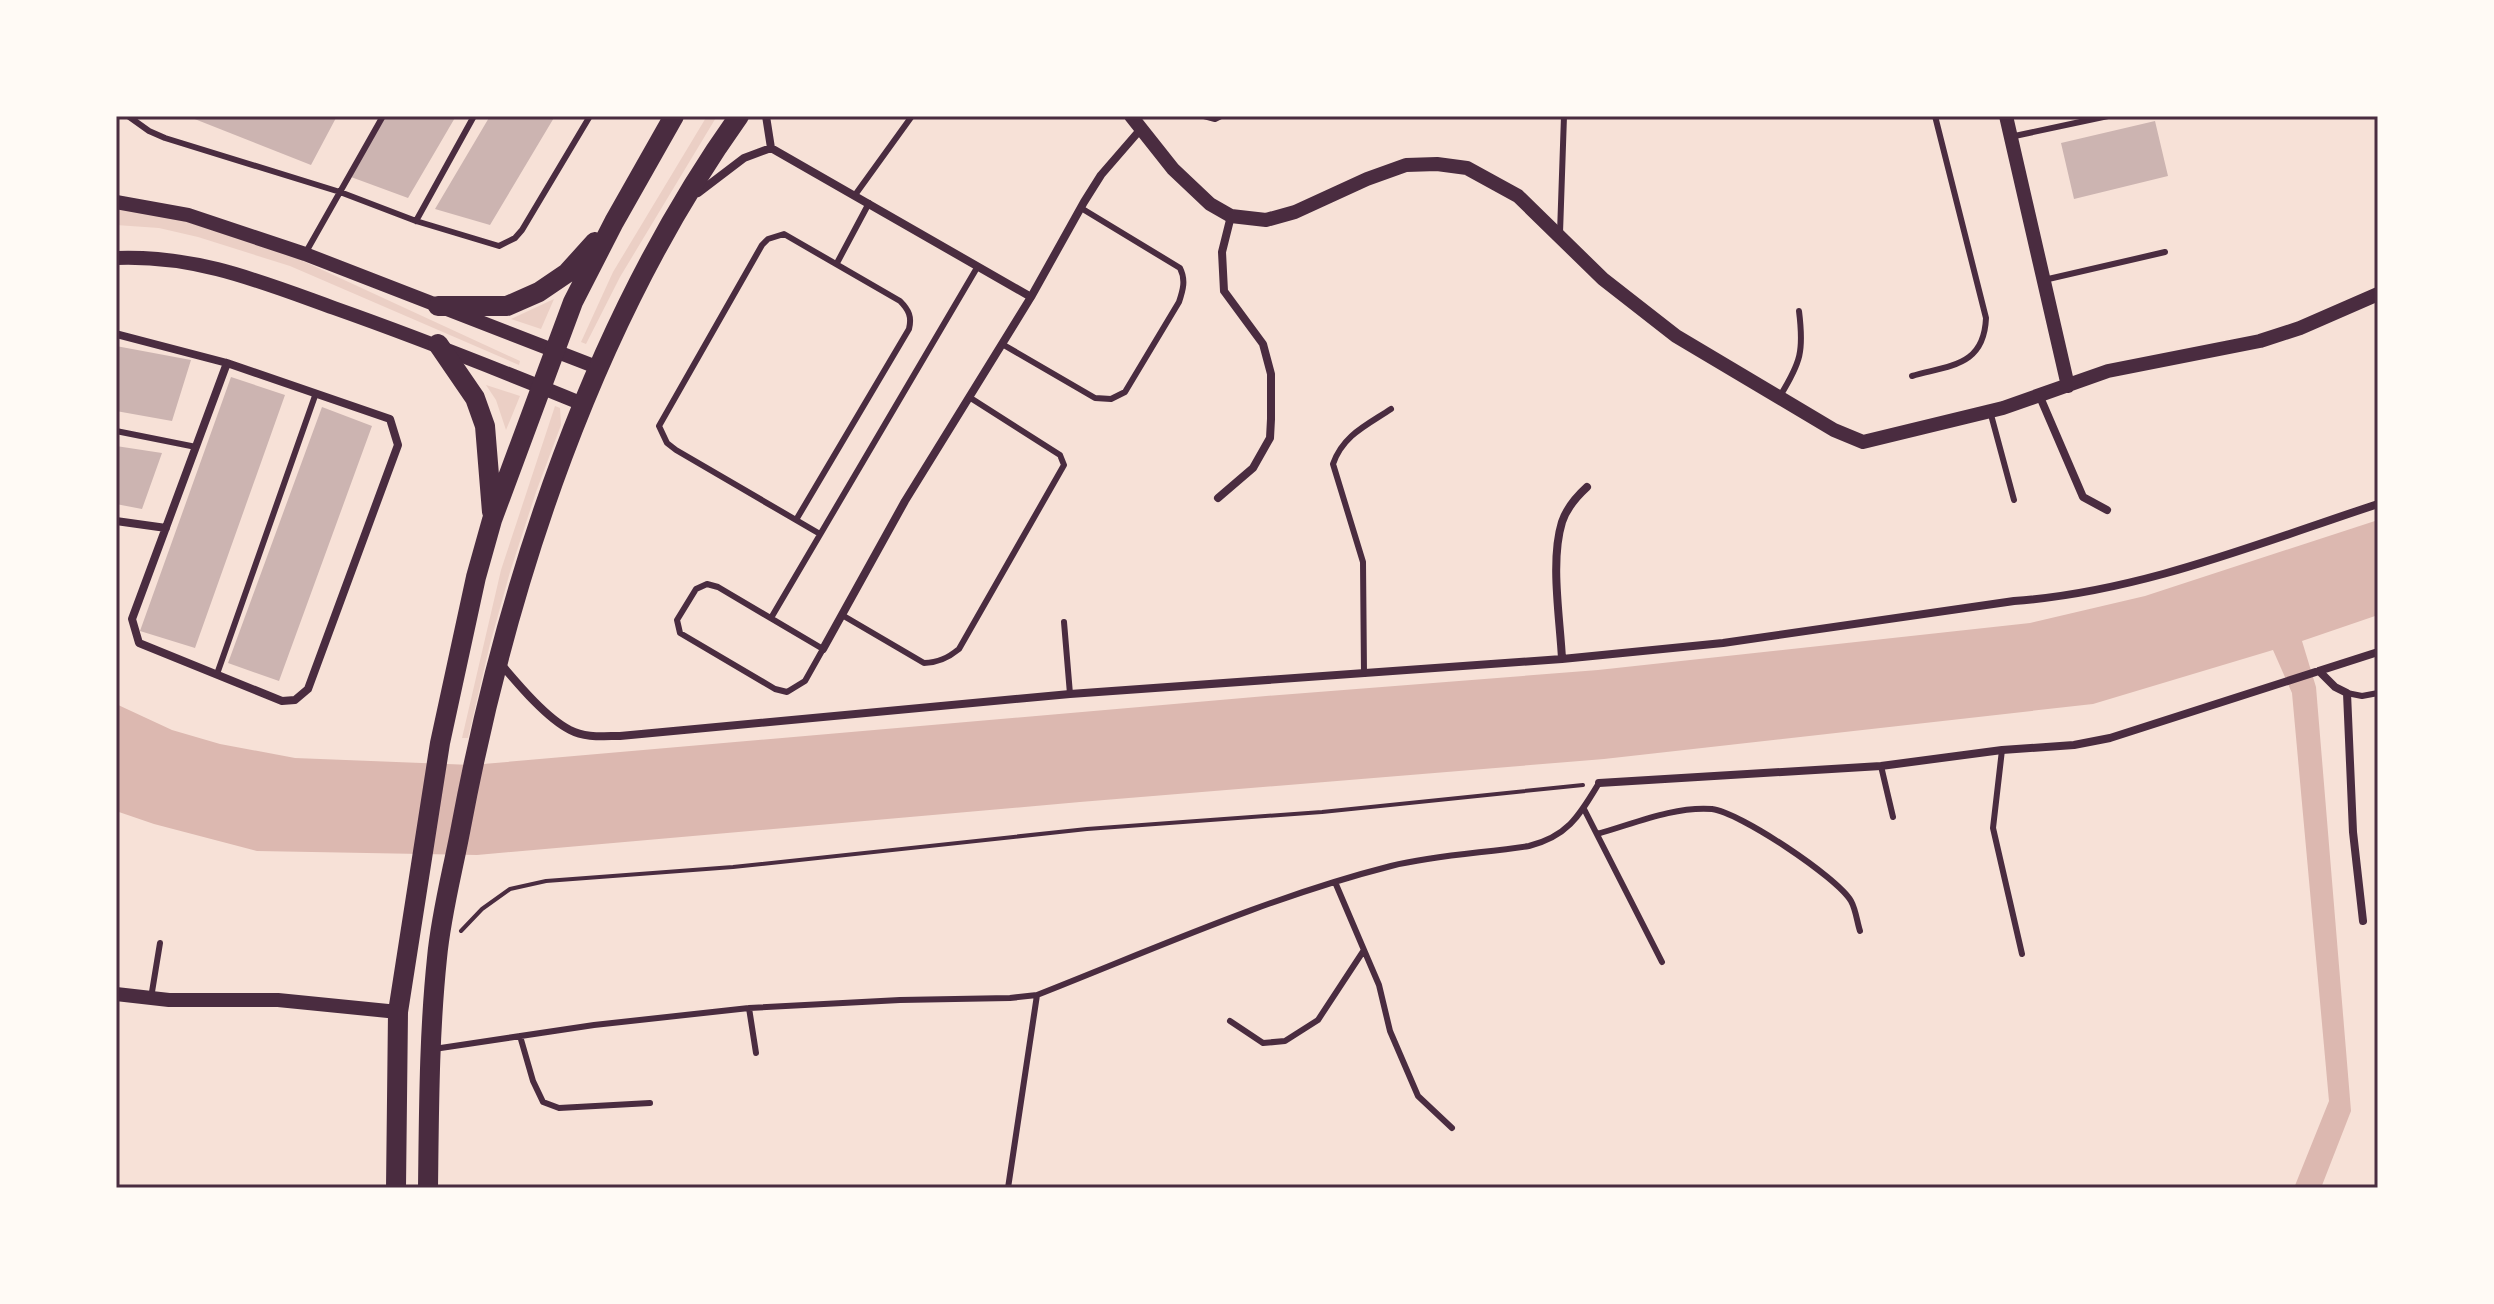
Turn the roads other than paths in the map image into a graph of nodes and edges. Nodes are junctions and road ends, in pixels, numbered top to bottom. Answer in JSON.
{"nodes":[{"id":1,"x":128,"y":116,"type":"edge"},
{"id":2,"x":383,"y":116,"type":"edge"},
{"id":3,"x":474,"y":116,"type":"edge"},
{"id":4,"x":590,"y":116,"type":"edge"},
{"id":5,"x":674,"y":116,"type":"edge"},
{"id":6,"x":739,"y":116,"type":"edge"},
{"id":7,"x":766,"y":116,"type":"edge"},
{"id":8,"x":912,"y":116,"type":"edge"},
{"id":9,"x":1131,"y":116,"type":"edge"},
{"id":10,"x":1204,"y":116,"type":"edge"},
{"id":11,"x":1221,"y":116,"type":"edge"},
{"id":12,"x":1564,"y":116,"type":"edge"},
{"id":13,"x":1935,"y":116,"type":"edge"},
{"id":14,"x":2006,"y":116,"type":"edge"},
{"id":15,"x":2108,"y":116,"type":"edge"},
{"id":16,"x":1140,"y":130,"type":"junction"},
{"id":17,"x":2010,"y":137,"type":"junction"},
{"id":18,"x":771,"y":148,"type":"junction"},
{"id":19,"x":340,"y":192,"type":"junction"},
{"id":20,"x":855,"y":195,"type":"junction"},
{"id":21,"x":116,"y":202,"type":"edge"},
{"id":22,"x":869,"y":203,"type":"junction"},
{"id":23,"x":681,"y":207,"type":"junction"},
{"id":24,"x":1081,"y":208,"type":"junction"},
{"id":25,"x":1231,"y":216,"type":"junction"},
{"id":26,"x":416,"y":221,"type":"junction"},
{"id":27,"x":614,"y":222,"type":"junction"},
{"id":28,"x":1560,"y":236,"type":"junction"},
{"id":29,"x":2165,"y":252,"type":"dead end"},
{"id":30,"x":305,"y":254,"type":"junction"},
{"id":31,"x":116,"y":258,"type":"edge"},
{"id":32,"x":837,"y":263,"type":"junction"},
{"id":33,"x":978,"y":266,"type":"junction"},
{"id":34,"x":2044,"y":280,"type":"junction"},
{"id":35,"x":2378,"y":294,"type":"edge"},
{"id":36,"x":1031,"y":297,"type":"junction"},
{"id":37,"x":438,"y":306,"type":"junction"},
{"id":38,"x":1799,"y":311,"type":"dead end"},
{"id":39,"x":116,"y":334,"type":"edge"},
{"id":40,"x":438,"y":344,"type":"junction"},
{"id":41,"x":1002,"y":344,"type":"junction"},
{"id":42,"x":554,"y":351,"type":"junction"},
{"id":43,"x":227,"y":363,"type":"junction"},
{"id":44,"x":599,"y":368,"type":"junction"},
{"id":45,"x":1912,"y":376,"type":"dead end"},
{"id":46,"x":2068,"y":386,"type":"junction"},
{"id":47,"x":540,"y":387,"type":"junction"},
{"id":48,"x":316,"y":393,"type":"junction"},
{"id":49,"x":1780,"y":396,"type":"junction"},
{"id":50,"x":969,"y":397,"type":"junction"},
{"id":51,"x":2040,"y":397,"type":"junction"},
{"id":52,"x":585,"y":405,"type":"junction"},
{"id":53,"x":1391,"y":409,"type":"dead end"},
{"id":54,"x":1990,"y":411,"type":"junction"},
{"id":55,"x":116,"y":431,"type":"edge"},
{"id":56,"x":196,"y":447,"type":"junction"},
{"id":57,"x":1587,"y":487,"type":"dead end"},
{"id":58,"x":1218,"y":498,"type":"dead end"},
{"id":59,"x":2014,"y":500,"type":"dead end"},
{"id":60,"x":2378,"y":504,"type":"edge"},
{"id":61,"x":2107,"y":510,"type":"dead end"},
{"id":62,"x":492,"y":520,"type":"junction"},
{"id":63,"x":796,"y":520,"type":"junction"},
{"id":64,"x":116,"y":521,"type":"edge"},
{"id":65,"x":166,"y":528,"type":"junction"},
{"id":66,"x":820,"y":534,"type":"junction"},
{"id":67,"x":842,"y":615,"type":"junction"},
{"id":68,"x":771,"y":618,"type":"junction"},
{"id":69,"x":1064,"y":622,"type":"dead end"},
{"id":70,"x":823,"y":649,"type":"junction"},
{"id":71,"x":2378,"y":652,"type":"edge"},
{"id":72,"x":1562,"y":659,"type":"junction"},
{"id":73,"x":499,"y":662,"type":"junction"},
{"id":74,"x":2319,"y":671,"type":"junction"},
{"id":75,"x":217,"y":674,"type":"junction"},
{"id":76,"x":1364,"y":674,"type":"junction"},
{"id":77,"x":2347,"y":693,"type":"junction"},
{"id":78,"x":2378,"y":693,"type":"edge"},
{"id":79,"x":1070,"y":694,"type":"junction"},
{"id":80,"x":2002,"y":750,"type":"junction"},
{"id":81,"x":1881,"y":766,"type":"junction"},
{"id":82,"x":1599,"y":783,"type":"joint"},
{"id":83,"x":1584,"y":809,"type":"junction"},
{"id":84,"x":1893,"y":817,"type":"dead end"},
{"id":85,"x":1597,"y":834,"type":"junction"},
{"id":86,"x":1335,"y":882,"type":"junction"},
{"id":87,"x":2363,"y":921,"type":"dead end"},
{"id":88,"x":1860,"y":931,"type":"dead end"},
{"id":89,"x":160,"y":943,"type":"dead end"},
{"id":90,"x":1364,"y":950,"type":"junction"},
{"id":91,"x":2022,"y":954,"type":"dead end"},
{"id":92,"x":1662,"y":962,"type":"dead end"},
{"id":93,"x":116,"y":994,"type":"edge"},
{"id":94,"x":1037,"y":995,"type":"junction"},
{"id":95,"x":151,"y":998,"type":"junction"},
{"id":96,"x":749,"y":1008,"type":"junction"},
{"id":97,"x":398,"y":1012,"type":"junction"},
{"id":98,"x":1230,"y":1021,"type":"dead end"},
{"id":99,"x":520,"y":1036,"type":"junction"},
{"id":100,"x":431,"y":1049,"type":"junction"},
{"id":101,"x":756,"y":1053,"type":"dead end"},
{"id":102,"x":650,"y":1103,"type":"dead end"},
{"id":103,"x":1452,"y":1128,"type":"dead end"},
{"id":104,"x":396,"y":1188,"type":"edge"},
{"id":105,"x":428,"y":1188,"type":"edge"},
{"id":106,"x":1008,"y":1188,"type":"edge"}],
"edges":[{"from":1,"to":19,"type":"lane"},
{"from":2,"to":19,"type":"lane"},
{"from":3,"to":26,"type":"lane"},
{"from":4,"to":26,"type":"lane"},
{"from":5,"to":27,"type":"main road"},
{"from":6,"to":23,"type":"main road"},
{"from":7,"to":18,"type":"street"},
{"from":8,"to":20,"type":"lane"},
{"from":9,"to":16,"type":"street"},
{"from":10,"to":11,"type":"lane"},
{"from":12,"to":28,"type":"lane"},
{"from":13,"to":45,"type":"lane"},
{"from":14,"to":17,"type":"street"},
{"from":15,"to":17,"type":"lane"},
{"from":16,"to":24,"type":"street"},
{"from":16,"to":25,"type":"street"},
{"from":17,"to":34,"type":"street"},
{"from":18,"to":20,"type":"street"},
{"from":18,"to":23,"type":"street"},
{"from":19,"to":26,"type":"lane"},
{"from":19,"to":30,"type":"lane"},
{"from":20,"to":22,"type":"street"},
{"from":21,"to":30,"type":"street"},
{"from":22,"to":32,"type":"lane"},
{"from":22,"to":33,"type":"street"},
{"from":23,"to":44,"type":"main road"},
{"from":24,"to":36,"type":"street"},
{"from":24,"to":41,"type":"lane"},
{"from":25,"to":28,"type":"street"},
{"from":25,"to":58,"type":"street"},
{"from":27,"to":37,"type":"main road"},
{"from":27,"to":42,"type":"main road"},
{"from":28,"to":49,"type":"street"},
{"from":29,"to":34,"type":"lane"},
{"from":30,"to":37,"type":"street"},
{"from":31,"to":40,"type":"street"},
{"from":32,"to":63,"type":"lane"},
{"from":32,"to":63,"type":"lane"},
{"from":33,"to":36,"type":"street"},
{"from":33,"to":66,"type":"lane"},
{"from":34,"to":46,"type":"street"},
{"from":35,"to":46,"type":"street"},
{"from":36,"to":41,"type":"street"},
{"from":37,"to":42,"type":"street"},
{"from":38,"to":49,"type":"lane"},
{"from":39,"to":43,"type":"street"},
{"from":40,"to":47,"type":"street"},
{"from":40,"to":62,"type":"main road"},
{"from":41,"to":50,"type":"street"},
{"from":42,"to":44,"type":"street"},
{"from":42,"to":47,"type":"main road"},
{"from":43,"to":48,"type":"street"},
{"from":43,"to":56,"type":"street"},
{"from":44,"to":52,"type":"main road"},
{"from":46,"to":51,"type":"street"},
{"from":47,"to":52,"type":"street"},
{"from":47,"to":62,"type":"main road"},
{"from":48,"to":75,"type":"lane"},
{"from":48,"to":75,"type":"street"},
{"from":49,"to":54,"type":"street"},
{"from":50,"to":67,"type":"street"},
{"from":50,"to":67,"type":"lane"},
{"from":51,"to":54,"type":"street"},
{"from":51,"to":61,"type":"street"},
{"from":52,"to":73,"type":"main road"},
{"from":53,"to":76,"type":"lane"},
{"from":54,"to":59,"type":"lane"},
{"from":55,"to":56,"type":"lane"},
{"from":56,"to":65,"type":"street"},
{"from":57,"to":72,"type":"street"},
{"from":60,"to":72,"type":"street"},
{"from":62,"to":97,"type":"main road"},
{"from":63,"to":66,"type":"lane"},
{"from":64,"to":65,"type":"street"},
{"from":65,"to":75,"type":"street"},
{"from":66,"to":68,"type":"lane"},
{"from":67,"to":70,"type":"street"},
{"from":68,"to":70,"type":"lane"},
{"from":68,"to":70,"type":"lane"},
{"from":69,"to":79,"type":"lane"},
{"from":71,"to":74,"type":"street"},
{"from":72,"to":76,"type":"street"},
{"from":73,"to":79,"type":"street"},
{"from":73,"to":100,"type":"main road"},
{"from":74,"to":77,"type":"street"},
{"from":74,"to":80,"type":"street"},
{"from":76,"to":79,"type":"street"},
{"from":77,"to":78,"type":"lane"},
{"from":77,"to":87,"type":"street"},
{"from":80,"to":81,"type":"street"},
{"from":80,"to":91,"type":"lane"},
{"from":81,"to":82,"type":"street"},
{"from":81,"to":84,"type":"lane"},
{"from":82,"to":83,"type":"lane"},
{"from":83,"to":85,"type":"lane"},
{"from":83,"to":86,"type":"lane"},
{"from":85,"to":88,"type":"lane"},
{"from":85,"to":92,"type":"lane"},
{"from":86,"to":90,"type":"lane"},
{"from":86,"to":94,"type":"lane"},
{"from":89,"to":95,"type":"lane"},
{"from":90,"to":98,"type":"lane"},
{"from":90,"to":103,"type":"lane"},
{"from":93,"to":95,"type":"street"},
{"from":94,"to":96,"type":"lane"},
{"from":94,"to":106,"type":"lane"},
{"from":95,"to":97,"type":"street"},
{"from":96,"to":99,"type":"lane"},
{"from":96,"to":101,"type":"lane"},
{"from":97,"to":104,"type":"main road"},
{"from":99,"to":100,"type":"lane"},
{"from":99,"to":102,"type":"lane"},
{"from":100,"to":105,"type":"main road"}]}
